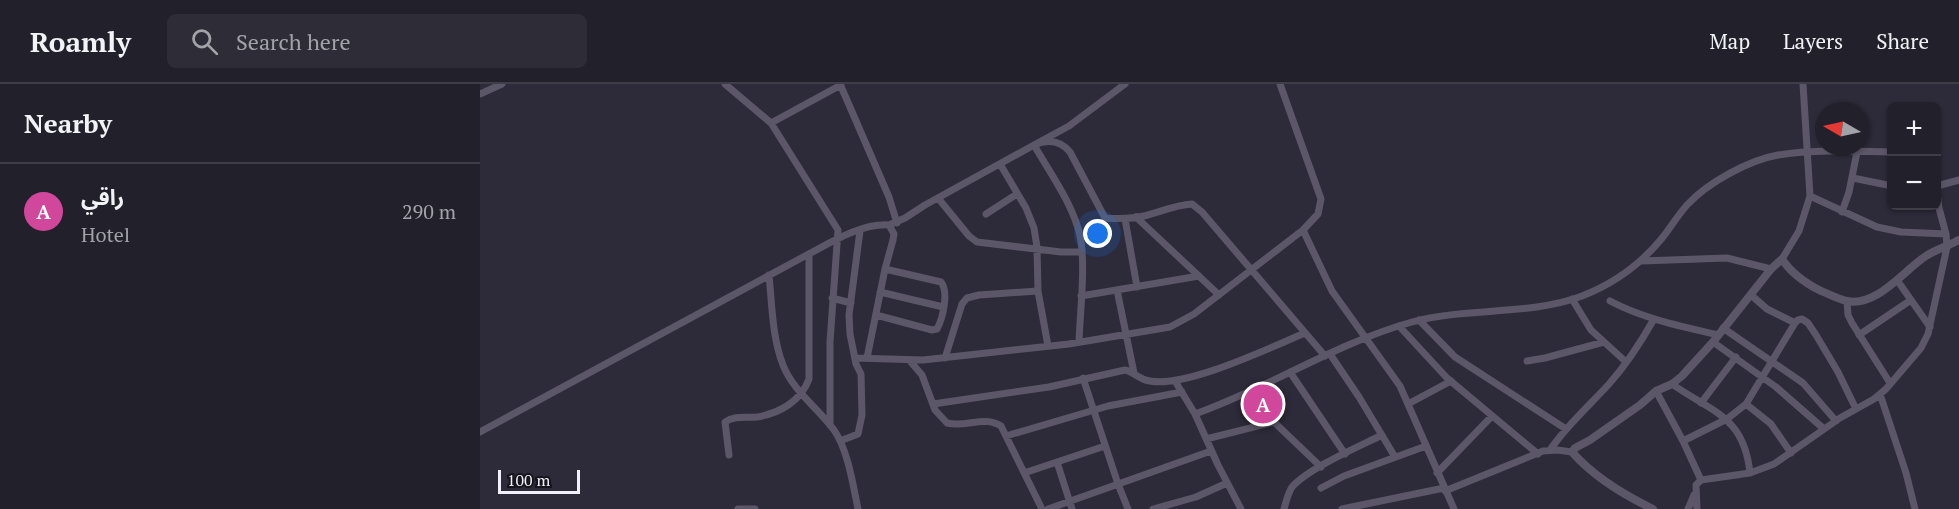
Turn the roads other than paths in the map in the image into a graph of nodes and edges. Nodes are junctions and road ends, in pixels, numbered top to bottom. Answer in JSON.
{"nodes":[{"id":1,"x":502,"y":84,"type":"edge"},
{"id":2,"x":725,"y":84,"type":"edge"},
{"id":3,"x":840,"y":84,"type":"edge"},
{"id":4,"x":1125,"y":84,"type":"edge"},
{"id":5,"x":1280,"y":84,"type":"edge"},
{"id":6,"x":1803,"y":84,"type":"edge"},
{"id":7,"x":480,"y":94,"type":"edge"},
{"id":8,"x":771,"y":123,"type":"junction"},
{"id":9,"x":1034,"y":145,"type":"junction"},
{"id":10,"x":1869,"y":152,"type":"edge"},
{"id":11,"x":1887,"y":152,"type":"edge"},
{"id":12,"x":1806,"y":153,"type":"junction"},
{"id":13,"x":1815,"y":153,"type":"edge"},
{"id":14,"x":1856,"y":156,"type":"edge"},
{"id":15,"x":999,"y":164,"type":"junction"},
{"id":16,"x":1853,"y":178,"type":"junction"},
{"id":17,"x":1959,"y":180,"type":"edge"},
{"id":18,"x":1887,"y":185,"type":"edge"},
{"id":19,"x":1941,"y":185,"type":"edge"},
{"id":20,"x":1017,"y":194,"type":"junction"},
{"id":21,"x":1810,"y":196,"type":"junction"},
{"id":22,"x":938,"y":198,"type":"junction"},
{"id":23,"x":1940,"y":210,"type":"edge"},
{"id":24,"x":1842,"y":212,"type":"junction"},
{"id":25,"x":986,"y":214,"type":"dead end"},
{"id":26,"x":1136,"y":217,"type":"junction"},
{"id":27,"x":1125,"y":219,"type":"junction"},
{"id":28,"x":897,"y":222,"type":"junction"},
{"id":29,"x":889,"y":225,"type":"junction"},
{"id":30,"x":1303,"y":230,"type":"junction"},
{"id":31,"x":860,"y":231,"type":"junction"},
{"id":32,"x":1946,"y":234,"type":"junction"},
{"id":33,"x":837,"y":240,"type":"junction"},
{"id":34,"x":1959,"y":240,"type":"edge"},
{"id":35,"x":1947,"y":247,"type":"junction"},
{"id":36,"x":1037,"y":250,"type":"junction"},
{"id":37,"x":1082,"y":252,"type":"junction"},
{"id":38,"x":809,"y":254,"type":"junction"},
{"id":39,"x":1782,"y":259,"type":"junction"},
{"id":40,"x":1641,"y":261,"type":"junction"},
{"id":41,"x":885,"y":269,"type":"junction"},
{"id":42,"x":1771,"y":269,"type":"junction"},
{"id":43,"x":1251,"y":270,"type":"junction"},
{"id":44,"x":770,"y":274,"type":"junction"},
{"id":45,"x":1199,"y":276,"type":"junction"},
{"id":46,"x":1897,"y":280,"type":"junction"},
{"id":47,"x":1137,"y":286,"type":"junction"},
{"id":48,"x":1117,"y":290,"type":"junction"},
{"id":49,"x":1038,"y":291,"type":"junction"},
{"id":50,"x":880,"y":292,"type":"junction"},
{"id":51,"x":1219,"y":295,"type":"junction"},
{"id":52,"x":1751,"y":295,"type":"junction"},
{"id":53,"x":1081,"y":296,"type":"junction"},
{"id":54,"x":832,"y":298,"type":"junction"},
{"id":55,"x":1572,"y":299,"type":"junction"},
{"id":56,"x":1911,"y":300,"type":"junction"},
{"id":57,"x":1611,"y":301,"type":"dead end"},
{"id":58,"x":1847,"y":301,"type":"junction"},
{"id":59,"x":851,"y":303,"type":"junction"},
{"id":60,"x":943,"y":307,"type":"junction"},
{"id":61,"x":876,"y":315,"type":"junction"},
{"id":62,"x":1654,"y":319,"type":"junction"},
{"id":63,"x":1419,"y":320,"type":"junction"},
{"id":64,"x":1794,"y":324,"type":"junction"},
{"id":65,"x":1399,"y":326,"type":"junction"},
{"id":66,"x":1930,"y":327,"type":"junction"},
{"id":67,"x":1305,"y":333,"type":"junction"},
{"id":68,"x":1126,"y":334,"type":"junction"},
{"id":69,"x":1718,"y":335,"type":"junction"},
{"id":70,"x":1859,"y":335,"type":"junction"},
{"id":71,"x":1365,"y":337,"type":"junction"},
{"id":72,"x":1079,"y":342,"type":"junction"},
{"id":73,"x":1604,"y":342,"type":"junction"},
{"id":74,"x":1048,"y":346,"type":"junction"},
{"id":75,"x":1327,"y":355,"type":"junction"},
{"id":76,"x":1736,"y":357,"type":"junction"},
{"id":77,"x":855,"y":358,"type":"junction"},
{"id":78,"x":867,"y":358,"type":"junction"},
{"id":79,"x":945,"y":358,"type":"junction"},
{"id":80,"x":1772,"y":360,"type":"junction"},
{"id":81,"x":910,"y":361,"type":"junction"},
{"id":82,"x":1527,"y":361,"type":"dead end"},
{"id":83,"x":1626,"y":362,"type":"junction"},
{"id":84,"x":1290,"y":372,"type":"junction"},
{"id":85,"x":1134,"y":373,"type":"junction"},
{"id":86,"x":1762,"y":377,"type":"junction"},
{"id":87,"x":1083,"y":378,"type":"junction"},
{"id":88,"x":1175,"y":381,"type":"junction"},
{"id":89,"x":1451,"y":381,"type":"junction"},
{"id":90,"x":1890,"y":383,"type":"junction"},
{"id":91,"x":1672,"y":384,"type":"junction"},
{"id":92,"x":1254,"y":389,"type":"junction"},
{"id":93,"x":1656,"y":391,"type":"junction"},
{"id":94,"x":1182,"y":392,"type":"junction"},
{"id":95,"x":802,"y":394,"type":"junction"},
{"id":96,"x":1880,"y":394,"type":"junction"},
{"id":97,"x":1701,"y":403,"type":"junction"},
{"id":98,"x":933,"y":404,"type":"junction"},
{"id":99,"x":1408,"y":404,"type":"junction"},
{"id":100,"x":1746,"y":404,"type":"junction"},
{"id":101,"x":1856,"y":409,"type":"junction"},
{"id":102,"x":1094,"y":410,"type":"junction"},
{"id":103,"x":1195,"y":414,"type":"junction"},
{"id":104,"x":1492,"y":416,"type":"junction"},
{"id":105,"x":1727,"y":420,"type":"junction"},
{"id":106,"x":1836,"y":421,"type":"junction"},
{"id":107,"x":1274,"y":422,"type":"junction"},
{"id":108,"x":830,"y":425,"type":"junction"},
{"id":109,"x":1566,"y":429,"type":"junction"},
{"id":110,"x":1824,"y":429,"type":"junction"},
{"id":111,"x":480,"y":432,"type":"edge"},
{"id":112,"x":1382,"y":435,"type":"junction"},
{"id":113,"x":1006,"y":436,"type":"junction"},
{"id":114,"x":1206,"y":440,"type":"junction"},
{"id":115,"x":840,"y":441,"type":"junction"},
{"id":116,"x":1683,"y":441,"type":"junction"},
{"id":117,"x":1105,"y":446,"type":"junction"},
{"id":118,"x":1426,"y":446,"type":"junction"},
{"id":119,"x":1550,"y":450,"type":"junction"},
{"id":120,"x":1211,"y":451,"type":"junction"},
{"id":121,"x":1572,"y":452,"type":"junction"},
{"id":122,"x":1791,"y":453,"type":"junction"},
{"id":123,"x":1346,"y":454,"type":"junction"},
{"id":124,"x":1538,"y":454,"type":"junction"},
{"id":125,"x":729,"y":455,"type":"dead end"},
{"id":126,"x":1395,"y":458,"type":"junction"},
{"id":127,"x":1057,"y":462,"type":"junction"},
{"id":128,"x":1321,"y":467,"type":"junction"},
{"id":129,"x":1024,"y":473,"type":"junction"},
{"id":130,"x":1437,"y":473,"type":"junction"},
{"id":131,"x":1750,"y":473,"type":"junction"},
{"id":132,"x":1701,"y":480,"type":"junction"},
{"id":133,"x":1227,"y":483,"type":"junction"},
{"id":134,"x":1118,"y":484,"type":"junction"},
{"id":135,"x":1321,"y":488,"type":"dead end"},
{"id":136,"x":1445,"y":490,"type":"junction"},
{"id":137,"x":1695,"y":493,"type":"junction"},
{"id":138,"x":1071,"y":505,"type":"edge"},
{"id":139,"x":738,"y":509,"type":"edge"},
{"id":140,"x":755,"y":509,"type":"edge"},
{"id":141,"x":858,"y":509,"type":"edge"},
{"id":142,"x":1042,"y":509,"type":"edge"},
{"id":143,"x":1048,"y":509,"type":"edge"},
{"id":144,"x":1128,"y":509,"type":"edge"},
{"id":145,"x":1153,"y":509,"type":"edge"},
{"id":146,"x":1241,"y":509,"type":"edge"},
{"id":147,"x":1284,"y":509,"type":"edge"},
{"id":148,"x":1342,"y":509,"type":"edge"},
{"id":149,"x":1454,"y":509,"type":"edge"},
{"id":150,"x":1653,"y":509,"type":"edge"},
{"id":151,"x":1688,"y":509,"type":"edge"},
{"id":152,"x":1697,"y":509,"type":"edge"},
{"id":153,"x":1915,"y":509,"type":"edge"}],
"edges":[{"from":1,"to":7,"type":"street"},
{"from":2,"to":8,"type":"street"},
{"from":3,"to":8,"type":"street"},
{"from":3,"to":28,"type":"street"},
{"from":4,"to":9,"type":"street"},
{"from":5,"to":30,"type":"street"},
{"from":6,"to":12,"type":"street"},
{"from":8,"to":33,"type":"street"},
{"from":9,"to":15,"type":"street"},
{"from":9,"to":27,"type":"street"},
{"from":9,"to":37,"type":"street"},
{"from":10,"to":11,"type":"street"},
{"from":12,"to":13,"type":"street"},
{"from":12,"to":21,"type":"street"},
{"from":12,"to":40,"type":"street"},
{"from":14,"to":16,"type":"street"},
{"from":15,"to":20,"type":"street"},
{"from":15,"to":22,"type":"street"},
{"from":16,"to":18,"type":"street"},
{"from":16,"to":24,"type":"street"},
{"from":17,"to":19,"type":"street"},
{"from":20,"to":25,"type":"street"},
{"from":20,"to":36,"type":"street"},
{"from":21,"to":24,"type":"street"},
{"from":21,"to":39,"type":"street"},
{"from":22,"to":28,"type":"street"},
{"from":22,"to":36,"type":"street"},
{"from":23,"to":32,"type":"street"},
{"from":24,"to":32,"type":"street"},
{"from":26,"to":27,"type":"street"},
{"from":26,"to":43,"type":"street"},
{"from":26,"to":45,"type":"street"},
{"from":27,"to":47,"type":"street"},
{"from":28,"to":29,"type":"street"},
{"from":29,"to":31,"type":"street"},
{"from":29,"to":41,"type":"street"},
{"from":30,"to":43,"type":"street"},
{"from":30,"to":71,"type":"street"},
{"from":31,"to":33,"type":"street"},
{"from":31,"to":59,"type":"street"},
{"from":32,"to":35,"type":"street"},
{"from":33,"to":38,"type":"street"},
{"from":33,"to":54,"type":"street"},
{"from":34,"to":35,"type":"street"},
{"from":35,"to":46,"type":"street"},
{"from":35,"to":66,"type":"street"},
{"from":36,"to":37,"type":"street"},
{"from":36,"to":49,"type":"street"},
{"from":37,"to":53,"type":"street"},
{"from":38,"to":44,"type":"street"},
{"from":38,"to":95,"type":"street"},
{"from":39,"to":42,"type":"street"},
{"from":39,"to":58,"type":"street"},
{"from":40,"to":42,"type":"street"},
{"from":40,"to":55,"type":"street"},
{"from":41,"to":50,"type":"street"},
{"from":41,"to":60,"type":"street"},
{"from":42,"to":52,"type":"street"},
{"from":43,"to":51,"type":"street"},
{"from":43,"to":67,"type":"street"},
{"from":44,"to":95,"type":"street"},
{"from":44,"to":111,"type":"street"},
{"from":45,"to":47,"type":"street"},
{"from":45,"to":51,"type":"street"},
{"from":46,"to":56,"type":"street"},
{"from":46,"to":58,"type":"street"},
{"from":47,"to":48,"type":"street"},
{"from":48,"to":53,"type":"street"},
{"from":48,"to":68,"type":"street"},
{"from":49,"to":74,"type":"street"},
{"from":49,"to":79,"type":"street"},
{"from":50,"to":60,"type":"street"},
{"from":50,"to":61,"type":"street"},
{"from":51,"to":68,"type":"street"},
{"from":52,"to":64,"type":"street"},
{"from":52,"to":69,"type":"street"},
{"from":53,"to":72,"type":"street"},
{"from":54,"to":59,"type":"street"},
{"from":54,"to":108,"type":"street"},
{"from":55,"to":63,"type":"street"},
{"from":55,"to":73,"type":"street"},
{"from":56,"to":66,"type":"street"},
{"from":56,"to":70,"type":"street"},
{"from":57,"to":62,"type":"street"},
{"from":58,"to":70,"type":"street"},
{"from":59,"to":77,"type":"street"},
{"from":60,"to":61,"type":"street"},
{"from":61,"to":78,"type":"street"},
{"from":62,"to":69,"type":"street"},
{"from":62,"to":83,"type":"street"},
{"from":63,"to":65,"type":"street"},
{"from":63,"to":109,"type":"street"},
{"from":64,"to":80,"type":"street"},
{"from":64,"to":101,"type":"street"},
{"from":65,"to":71,"type":"street"},
{"from":65,"to":89,"type":"street"},
{"from":66,"to":90,"type":"street"},
{"from":67,"to":75,"type":"street"},
{"from":67,"to":88,"type":"street"},
{"from":68,"to":72,"type":"street"},
{"from":68,"to":85,"type":"street"},
{"from":69,"to":76,"type":"street"},
{"from":69,"to":80,"type":"street"},
{"from":69,"to":91,"type":"street"},
{"from":70,"to":90,"type":"street"},
{"from":71,"to":75,"type":"street"},
{"from":71,"to":99,"type":"street"},
{"from":72,"to":74,"type":"street"},
{"from":73,"to":82,"type":"street"},
{"from":73,"to":83,"type":"street"},
{"from":74,"to":79,"type":"street"},
{"from":75,"to":84,"type":"street"},
{"from":75,"to":112,"type":"street"},
{"from":76,"to":86,"type":"street"},
{"from":76,"to":97,"type":"street"},
{"from":77,"to":78,"type":"street"},
{"from":77,"to":115,"type":"street"},
{"from":78,"to":81,"type":"street"},
{"from":79,"to":81,"type":"street"},
{"from":80,"to":86,"type":"street"},
{"from":80,"to":106,"type":"street"},
{"from":81,"to":98,"type":"street"},
{"from":83,"to":109,"type":"street"},
{"from":84,"to":92,"type":"street"},
{"from":84,"to":123,"type":"street"},
{"from":85,"to":87,"type":"street"},
{"from":85,"to":88,"type":"street"},
{"from":86,"to":100,"type":"street"},
{"from":86,"to":110,"type":"street"},
{"from":87,"to":98,"type":"street"},
{"from":87,"to":102,"type":"street"},
{"from":88,"to":94,"type":"street"},
{"from":89,"to":99,"type":"street"},
{"from":89,"to":104,"type":"street"},
{"from":90,"to":96,"type":"street"},
{"from":91,"to":93,"type":"street"},
{"from":91,"to":97,"type":"street"},
{"from":92,"to":103,"type":"street"},
{"from":92,"to":107,"type":"street"},
{"from":93,"to":116,"type":"street"},
{"from":93,"to":121,"type":"street"},
{"from":94,"to":102,"type":"street"},
{"from":94,"to":103,"type":"street"},
{"from":95,"to":108,"type":"street"},
{"from":95,"to":125,"type":"street"},
{"from":96,"to":101,"type":"street"},
{"from":96,"to":153,"type":"street"},
{"from":97,"to":105,"type":"street"},
{"from":98,"to":113,"type":"street"},
{"from":99,"to":118,"type":"street"},
{"from":100,"to":105,"type":"street"},
{"from":100,"to":122,"type":"street"},
{"from":101,"to":106,"type":"street"},
{"from":102,"to":113,"type":"street"},
{"from":102,"to":117,"type":"street"},
{"from":103,"to":114,"type":"street"},
{"from":104,"to":124,"type":"street"},
{"from":104,"to":130,"type":"street"},
{"from":105,"to":116,"type":"street"},
{"from":105,"to":131,"type":"street"},
{"from":106,"to":110,"type":"street"},
{"from":107,"to":114,"type":"street"},
{"from":107,"to":128,"type":"street"},
{"from":108,"to":115,"type":"street"},
{"from":109,"to":119,"type":"street"},
{"from":110,"to":122,"type":"street"},
{"from":112,"to":123,"type":"street"},
{"from":112,"to":126,"type":"street"},
{"from":113,"to":129,"type":"street"},
{"from":114,"to":120,"type":"street"},
{"from":115,"to":141,"type":"street"},
{"from":116,"to":132,"type":"street"},
{"from":117,"to":127,"type":"street"},
{"from":117,"to":134,"type":"street"},
{"from":118,"to":126,"type":"street"},
{"from":118,"to":130,"type":"street"},
{"from":119,"to":121,"type":"street"},
{"from":119,"to":124,"type":"street"},
{"from":120,"to":133,"type":"street"},
{"from":120,"to":134,"type":"street"},
{"from":121,"to":150,"type":"street"},
{"from":122,"to":131,"type":"street"},
{"from":123,"to":128,"type":"street"},
{"from":124,"to":136,"type":"street"},
{"from":126,"to":135,"type":"street"},
{"from":127,"to":129,"type":"street"},
{"from":127,"to":138,"type":"street"},
{"from":128,"to":147,"type":"street"},
{"from":129,"to":142,"type":"street"},
{"from":130,"to":136,"type":"street"},
{"from":131,"to":132,"type":"street"},
{"from":132,"to":137,"type":"street"},
{"from":133,"to":145,"type":"street"},
{"from":133,"to":146,"type":"street"},
{"from":134,"to":138,"type":"street"},
{"from":134,"to":144,"type":"street"},
{"from":136,"to":148,"type":"street"},
{"from":136,"to":149,"type":"street"},
{"from":137,"to":151,"type":"street"},
{"from":137,"to":152,"type":"street"},
{"from":138,"to":143,"type":"street"},
{"from":139,"to":140,"type":"street"}]}
